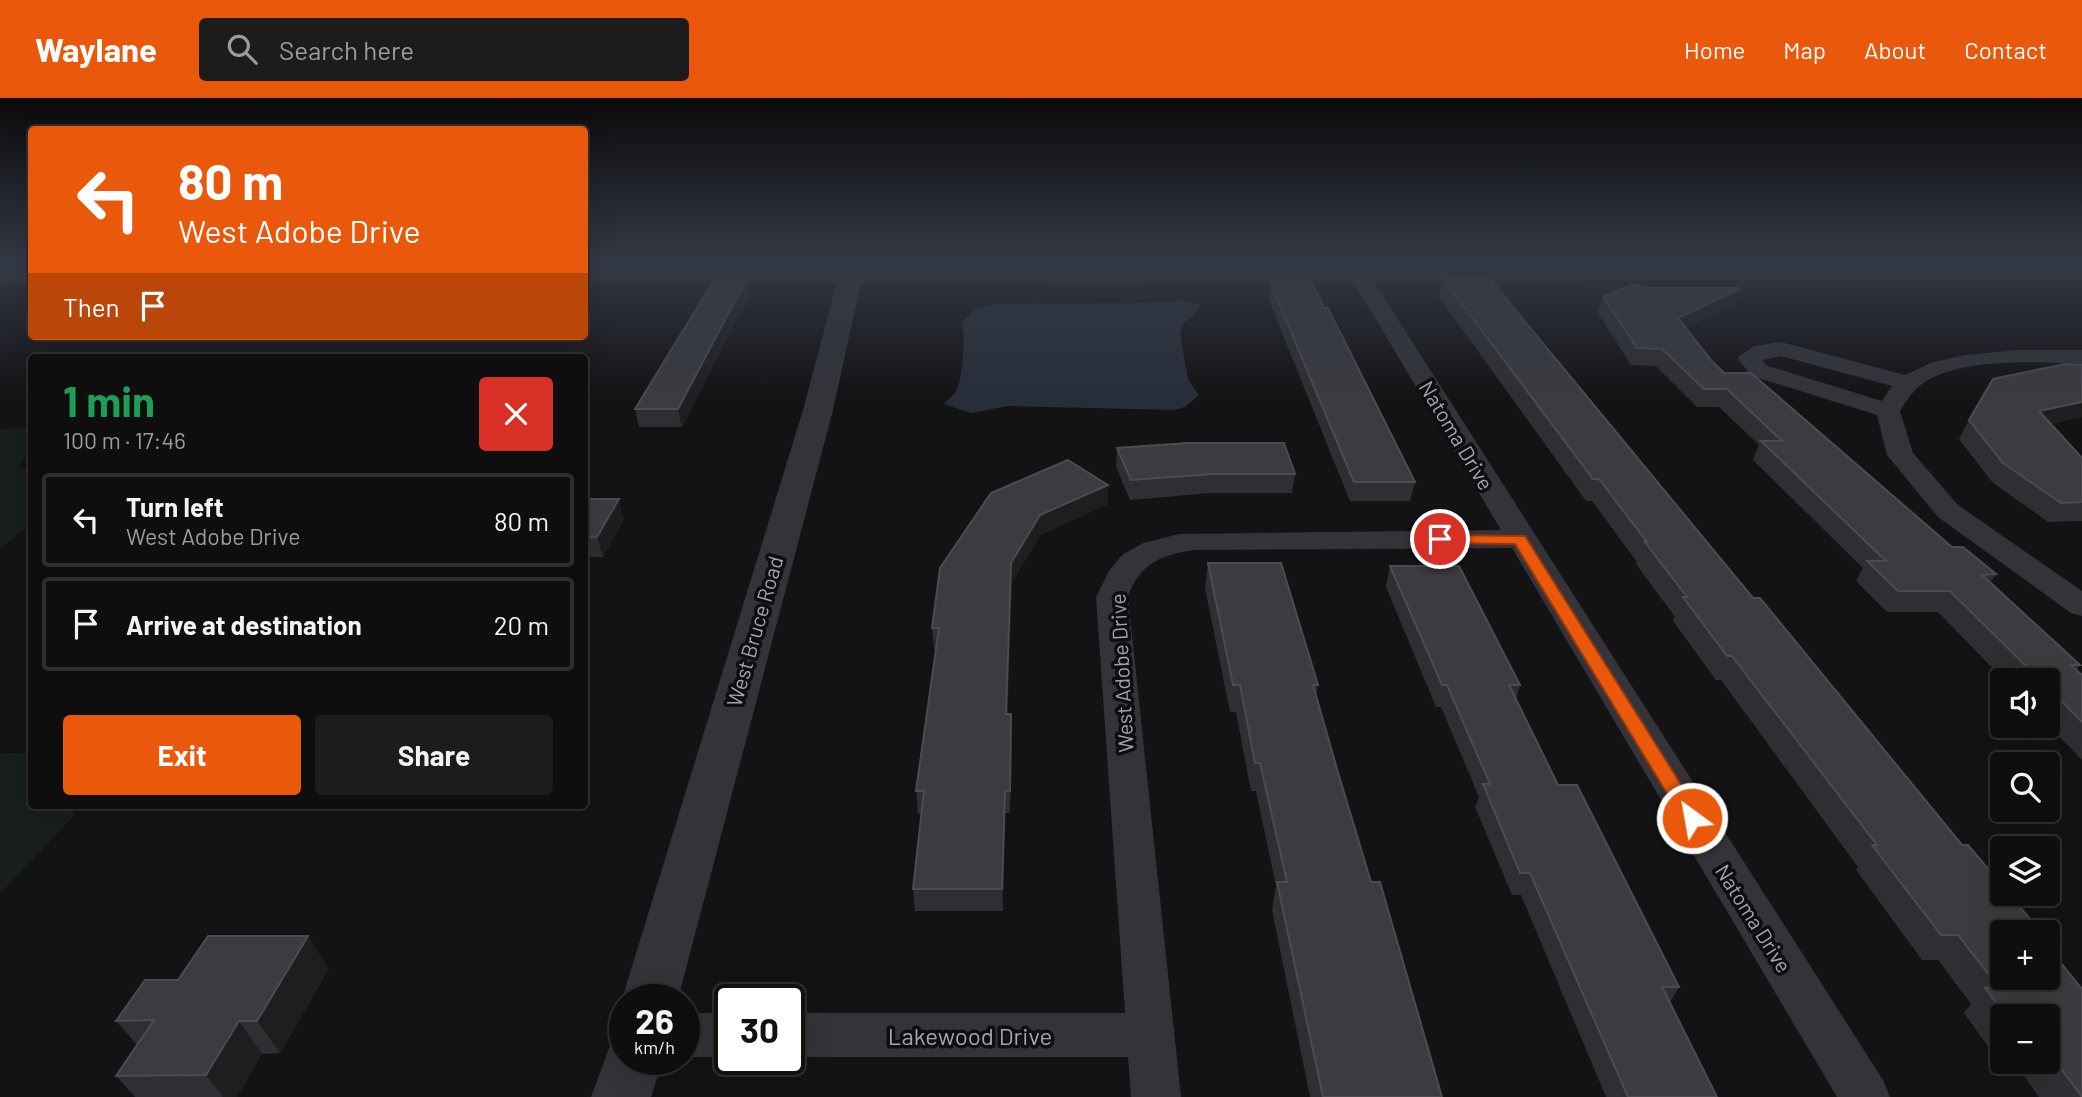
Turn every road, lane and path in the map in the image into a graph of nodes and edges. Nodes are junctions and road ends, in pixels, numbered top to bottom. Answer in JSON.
{"nodes":[{"id":1,"x":843,"y":308,"type":"edge"},
{"id":2,"x":1379,"y":308,"type":"edge"},
{"id":3,"x":2082,"y":357,"type":"edge"},
{"id":4,"x":1908,"y":383,"type":"junction"},
{"id":5,"x":1888,"y":411,"type":"junction"},
{"id":6,"x":1520,"y":539,"type":"junction"},
{"id":7,"x":2077,"y":599,"type":"edge"},
{"id":8,"x":654,"y":984,"type":"edge"},
{"id":9,"x":805,"y":1035,"type":"edge"},
{"id":10,"x":1151,"y":1035,"type":"junction"},
{"id":11,"x":628,"y":1075,"type":"edge"},
{"id":12,"x":621,"y":1097,"type":"edge"},
{"id":13,"x":1156,"y":1097,"type":"edge"},
{"id":14,"x":1865,"y":1097,"type":"edge"}],
"edges":[{"from":1,"to":8,"type":"street","name":"West Bruce Road"},
{"from":2,"to":6,"type":"street","name":"Natoma Drive"},
{"from":3,"to":4,"type":"street"},
{"from":4,"to":5,"type":"street"},
{"from":4,"to":5,"type":"street"},
{"from":5,"to":7,"type":"street"},
{"from":6,"to":10,"type":"street","name":"West Adobe Drive"},
{"from":6,"to":14,"type":"street","name":"Natoma Drive"},
{"from":9,"to":10,"type":"street","name":"Lakewood Drive"},
{"from":10,"to":13,"type":"street","name":"West Adobe Drive"},
{"from":11,"to":12,"type":"street"}]}
